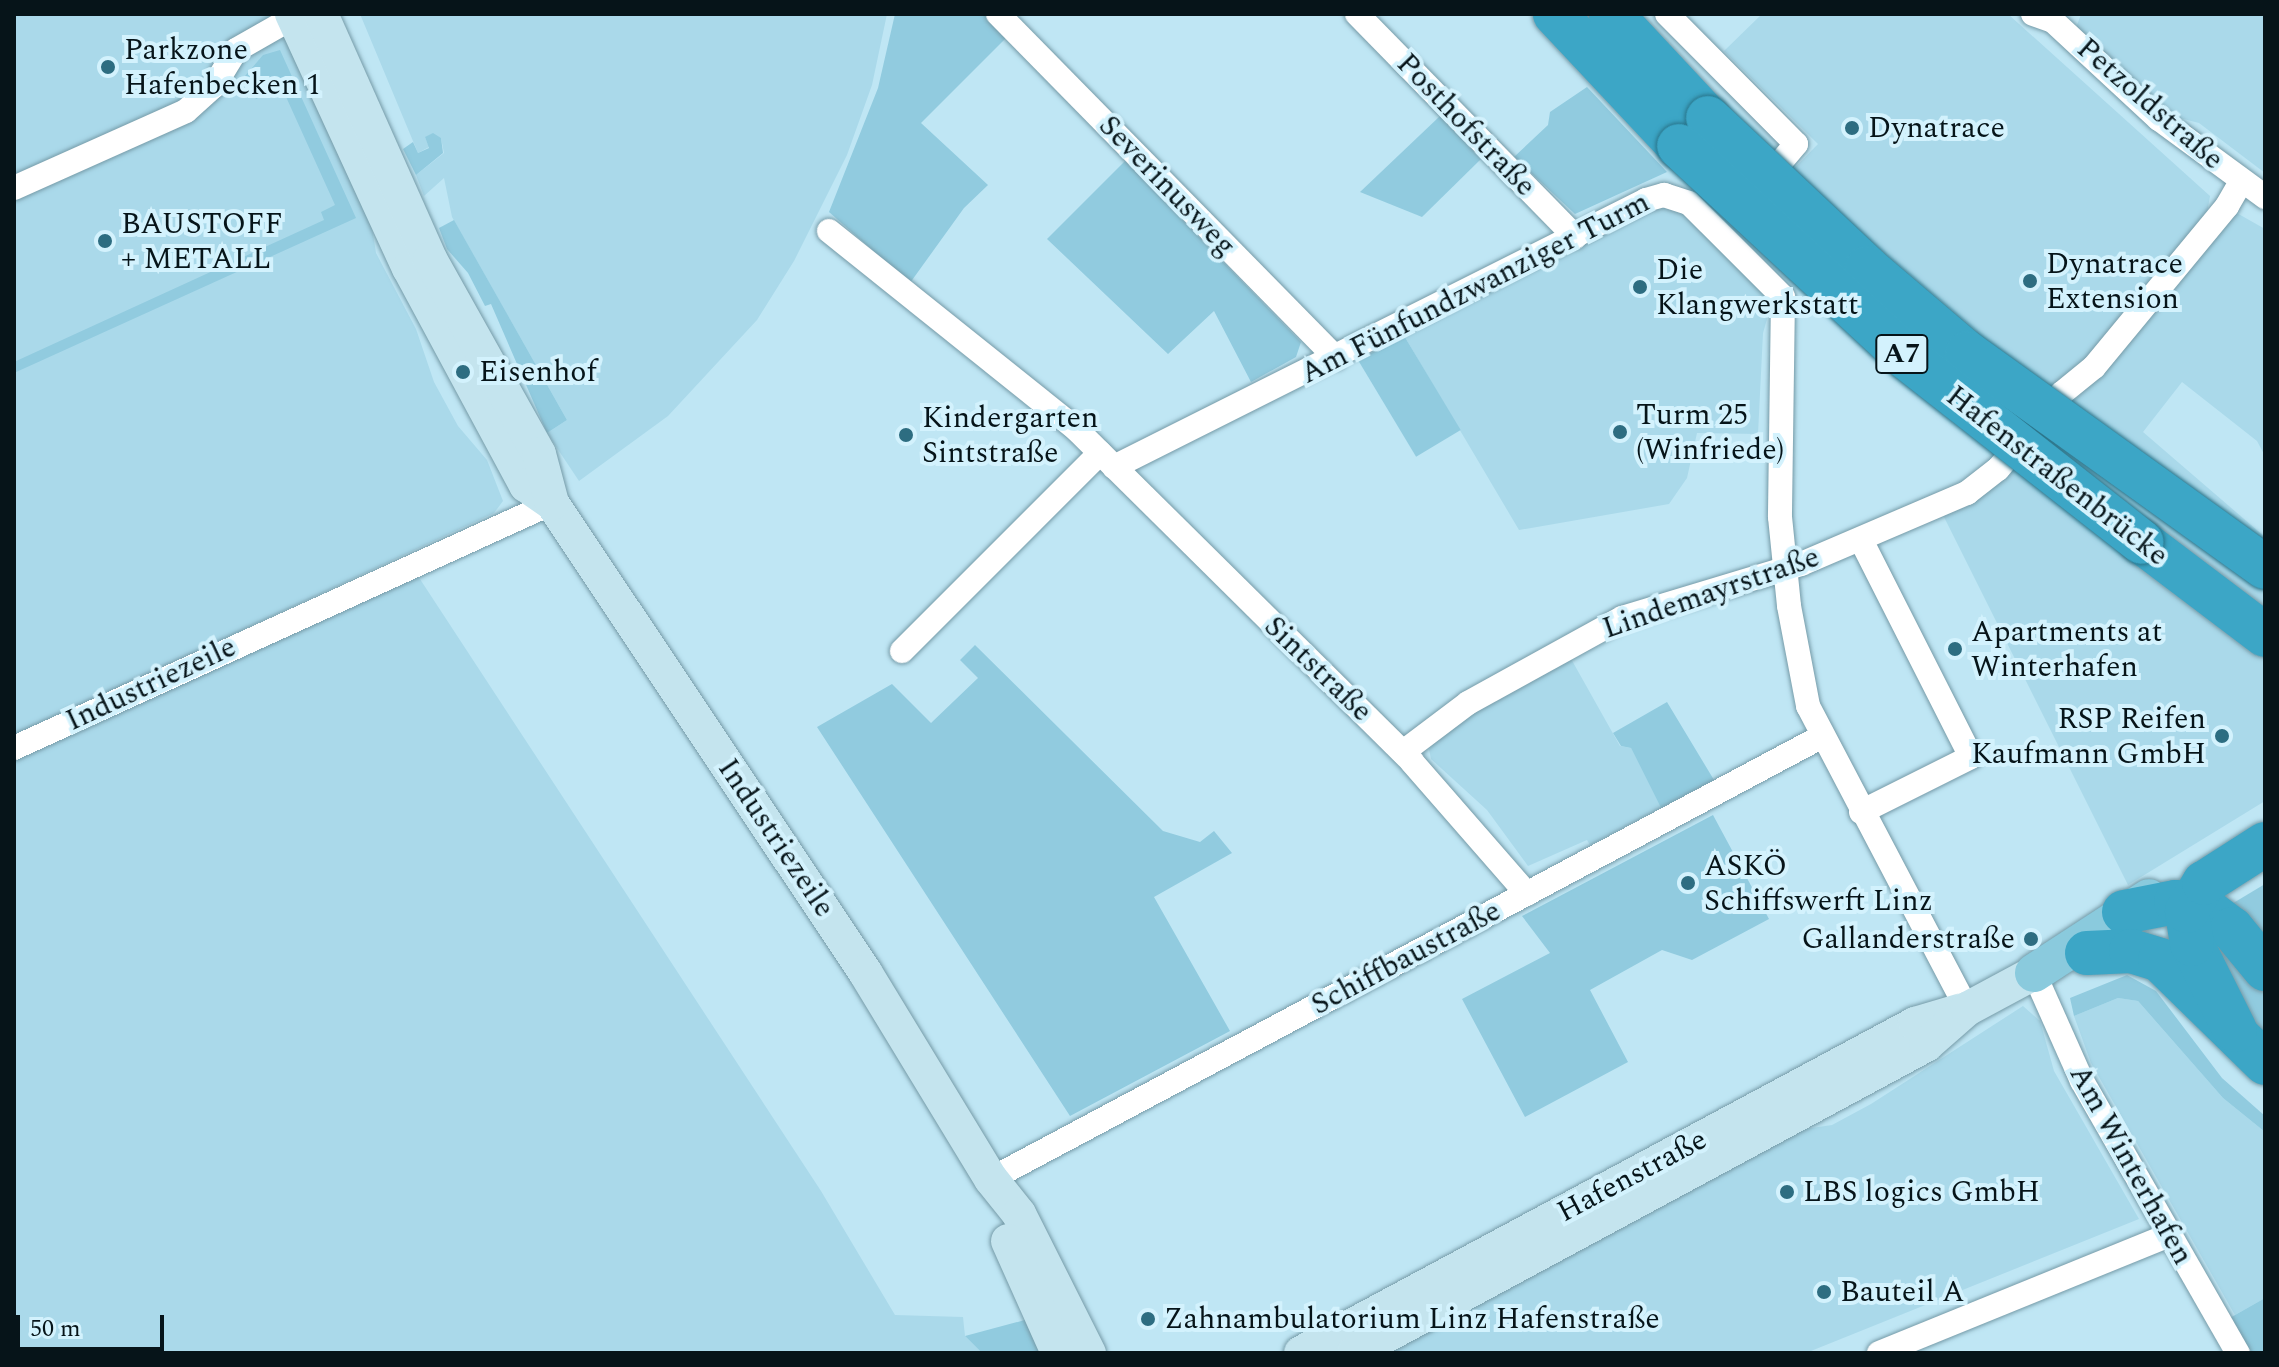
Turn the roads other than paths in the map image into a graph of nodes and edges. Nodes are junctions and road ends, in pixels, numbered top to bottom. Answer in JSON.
{"nodes":[{"id":1,"x":998,"y":14,"type":"edge"},
{"id":2,"x":1357,"y":14,"type":"edge"},
{"id":3,"x":1555,"y":14,"type":"edge"},
{"id":4,"x":1611,"y":14,"type":"edge"},
{"id":5,"x":1667,"y":14,"type":"edge"},
{"id":6,"x":2016,"y":14,"type":"edge"},
{"id":7,"x":2024,"y":14,"type":"edge"},
{"id":8,"x":2033,"y":14,"type":"edge"},
{"id":9,"x":302,"y":15,"type":"edge"},
{"id":10,"x":1693,"y":132,"type":"junction"},
{"id":11,"x":2241,"y":182,"type":"junction"},
{"id":12,"x":14,"y":188,"type":"edge"},
{"id":13,"x":2265,"y":197,"type":"edge"},
{"id":14,"x":829,"y":231,"type":"dead end"},
{"id":15,"x":1722,"y":236,"type":"junction"},
{"id":16,"x":1575,"y":237,"type":"junction"},
{"id":17,"x":1336,"y":358,"type":"junction"},
{"id":18,"x":1107,"y":460,"type":"junction"},
{"id":19,"x":552,"y":503,"type":"junction"},
{"id":20,"x":1861,"y":540,"type":"junction"},
{"id":21,"x":2265,"y":567,"type":"edge"},
{"id":22,"x":1784,"y":569,"type":"junction"},
{"id":23,"x":2265,"y":635,"type":"edge"},
{"id":24,"x":902,"y":651,"type":"dead end"},
{"id":25,"x":1821,"y":737,"type":"junction"},
{"id":26,"x":14,"y":748,"type":"edge"},
{"id":27,"x":1403,"y":752,"type":"junction"},
{"id":28,"x":1861,"y":812,"type":"junction"},
{"id":29,"x":2265,"y":829,"type":"edge"},
{"id":30,"x":2265,"y":844,"type":"edge"},
{"id":31,"x":2265,"y":869,"type":"edge"},
{"id":32,"x":1527,"y":894,"type":"junction"},
{"id":33,"x":2192,"y":906,"type":"junction"},
{"id":34,"x":2124,"y":912,"type":"junction"},
{"id":35,"x":2087,"y":953,"type":"junction"},
{"id":36,"x":2265,"y":969,"type":"edge"},
{"id":37,"x":2034,"y":973,"type":"junction"},
{"id":38,"x":1967,"y":1009,"type":"junction"},
{"id":39,"x":2235,"y":1030,"type":"junction"},
{"id":40,"x":2265,"y":1063,"type":"edge"},
{"id":41,"x":991,"y":1179,"type":"junction"},
{"id":42,"x":2169,"y":1235,"type":"junction"},
{"id":43,"x":1058,"y":1353,"type":"edge"},
{"id":44,"x":1089,"y":1353,"type":"edge"},
{"id":45,"x":1301,"y":1353,"type":"edge"},
{"id":46,"x":1354,"y":1353,"type":"edge"},
{"id":47,"x":1879,"y":1353,"type":"edge"},
{"id":48,"x":2238,"y":1353,"type":"edge"}],
"edges":[{"from":1,"to":17,"type":"street","name":"Severinusweg"},
{"from":2,"to":16,"type":"street","name":"Posthofstraße"},
{"from":3,"to":10,"type":"highway","number":"A7"},
{"from":4,"to":10,"type":"highway","number":"A7"},
{"from":5,"to":15,"type":"street"},
{"from":6,"to":7,"type":"street"},
{"from":8,"to":11,"type":"street","name":"Petzoldstraße"},
{"from":9,"to":12,"type":"street"},
{"from":9,"to":19,"type":"main road","name":"Industriezeile"},
{"from":10,"to":21,"type":"highway","name":"Hafenstraßenbrücke","number":"A7","bridge":true},
{"from":10,"to":23,"type":"highway","name":"Hafenstraßenbrücke","number":"A7","bridge":true},
{"from":11,"to":13,"type":"street","name":"Petzoldstraße"},
{"from":11,"to":20,"type":"street","name":"Lindemayrstraße"},
{"from":14,"to":18,"type":"street","name":"Sintstraße"},
{"from":15,"to":16,"type":"street","name":"Am Fünfundzwanziger Turm"},
{"from":15,"to":22,"type":"street"},
{"from":16,"to":17,"type":"street","name":"Am Fünfundzwanziger Turm"},
{"from":17,"to":18,"type":"street","name":"Am Fünfundzwanziger Turm"},
{"from":18,"to":24,"type":"street"},
{"from":18,"to":27,"type":"street","name":"Sintstraße"},
{"from":19,"to":26,"type":"street","name":"Industriezeile"},
{"from":19,"to":41,"type":"main road","name":"Industriezeile"},
{"from":20,"to":22,"type":"street","name":"Lindemayrstraße"},
{"from":20,"to":28,"type":"street"},
{"from":22,"to":25,"type":"street"},
{"from":22,"to":27,"type":"street","name":"Lindemayrstraße"},
{"from":25,"to":28,"type":"street"},
{"from":25,"to":32,"type":"street","name":"Schiffbaustraße"},
{"from":27,"to":32,"type":"street","name":"Sintstraße"},
{"from":28,"to":38,"type":"street"},
{"from":29,"to":34,"type":"main road","name":"Hafenstraße"},
{"from":30,"to":33,"type":"highway"},
{"from":31,"to":33,"type":"main road","name":"Hafenstraße"},
{"from":32,"to":41,"type":"street","name":"Schiffbaustraße"},
{"from":33,"to":34,"type":"highway"},
{"from":33,"to":35,"type":"main road","name":"Hafenstraße"},
{"from":33,"to":36,"type":"highway"},
{"from":33,"to":39,"type":"highway"},
{"from":34,"to":37,"type":"main road","name":"Hafenstraße"},
{"from":35,"to":37,"type":"main road","name":"Hafenstraße"},
{"from":35,"to":39,"type":"highway"},
{"from":37,"to":38,"type":"main road","name":"Hafenstraße"},
{"from":37,"to":42,"type":"street","name":"Am Winterhafen"},
{"from":38,"to":45,"type":"main road","name":"Hafenstraße"},
{"from":38,"to":46,"type":"main road","name":"Hafenstraße"},
{"from":39,"to":40,"type":"highway"},
{"from":41,"to":43,"type":"main road"},
{"from":41,"to":44,"type":"main road"},
{"from":42,"to":47,"type":"street"},
{"from":42,"to":48,"type":"street","name":"Am Winterhafen"}]}
